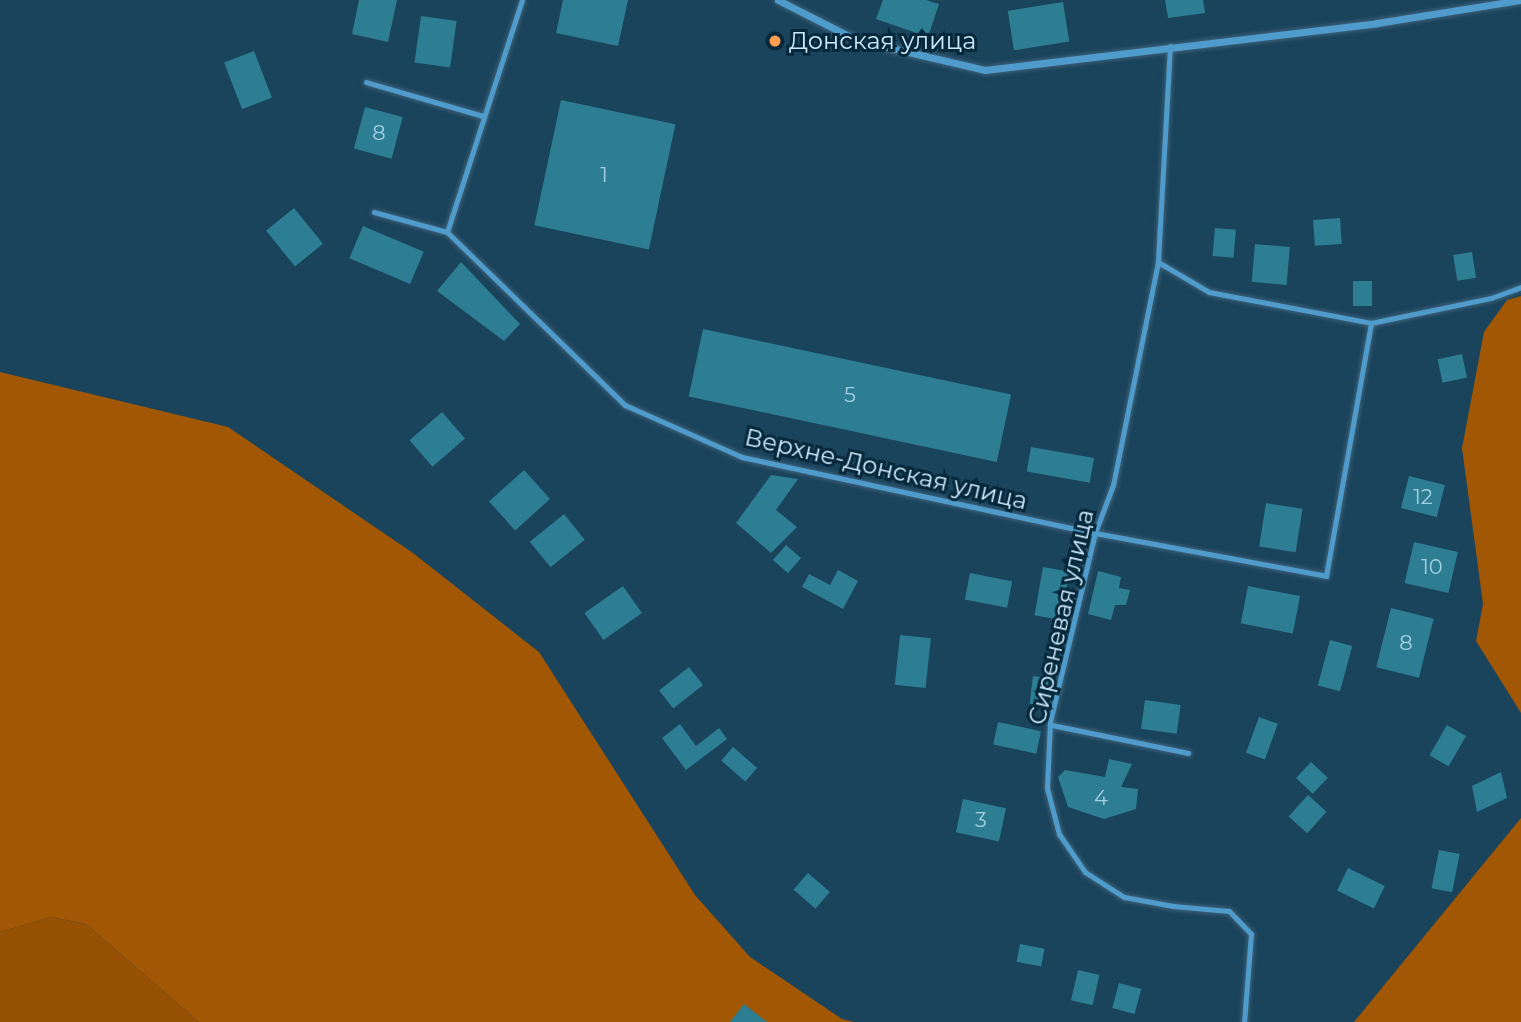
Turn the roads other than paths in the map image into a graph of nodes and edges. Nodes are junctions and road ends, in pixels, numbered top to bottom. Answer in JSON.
{"nodes":[{"id":1,"x":522,"y":0,"type":"edge"},
{"id":2,"x":778,"y":0,"type":"edge"},
{"id":3,"x":1521,"y":0,"type":"edge"},
{"id":4,"x":1170,"y":46,"type":"junction"},
{"id":5,"x":366,"y":82,"type":"dead end"},
{"id":6,"x":483,"y":116,"type":"junction"},
{"id":7,"x":374,"y":212,"type":"dead end"},
{"id":8,"x":447,"y":232,"type":"junction"},
{"id":9,"x":1158,"y":262,"type":"junction"},
{"id":10,"x":1521,"y":286,"type":"edge"},
{"id":11,"x":1371,"y":323,"type":"junction"},
{"id":12,"x":1094,"y":533,"type":"junction"},
{"id":13,"x":1052,"y":725,"type":"junction"},
{"id":14,"x":1188,"y":753,"type":"dead end"},
{"id":15,"x":1244,"y":1022,"type":"edge"}],
"edges":[{"from":1,"to":6,"type":"lane"},
{"from":2,"to":4,"type":"street"},
{"from":3,"to":4,"type":"street"},
{"from":4,"to":9,"type":"lane","name":"Сиреневая улица"},
{"from":5,"to":6,"type":"lane"},
{"from":6,"to":8,"type":"lane"},
{"from":7,"to":8,"type":"lane"},
{"from":8,"to":12,"type":"lane","name":"Верхне-Донская улица"},
{"from":9,"to":11,"type":"lane"},
{"from":9,"to":12,"type":"lane","name":"Сиреневая улица"},
{"from":10,"to":11,"type":"lane"},
{"from":11,"to":12,"type":"lane","name":"Верхне-Донская улица"},
{"from":12,"to":13,"type":"lane","name":"Сиреневая улица"},
{"from":13,"to":14,"type":"lane"},
{"from":13,"to":15,"type":"lane","name":"Сиреневая улица"}]}
